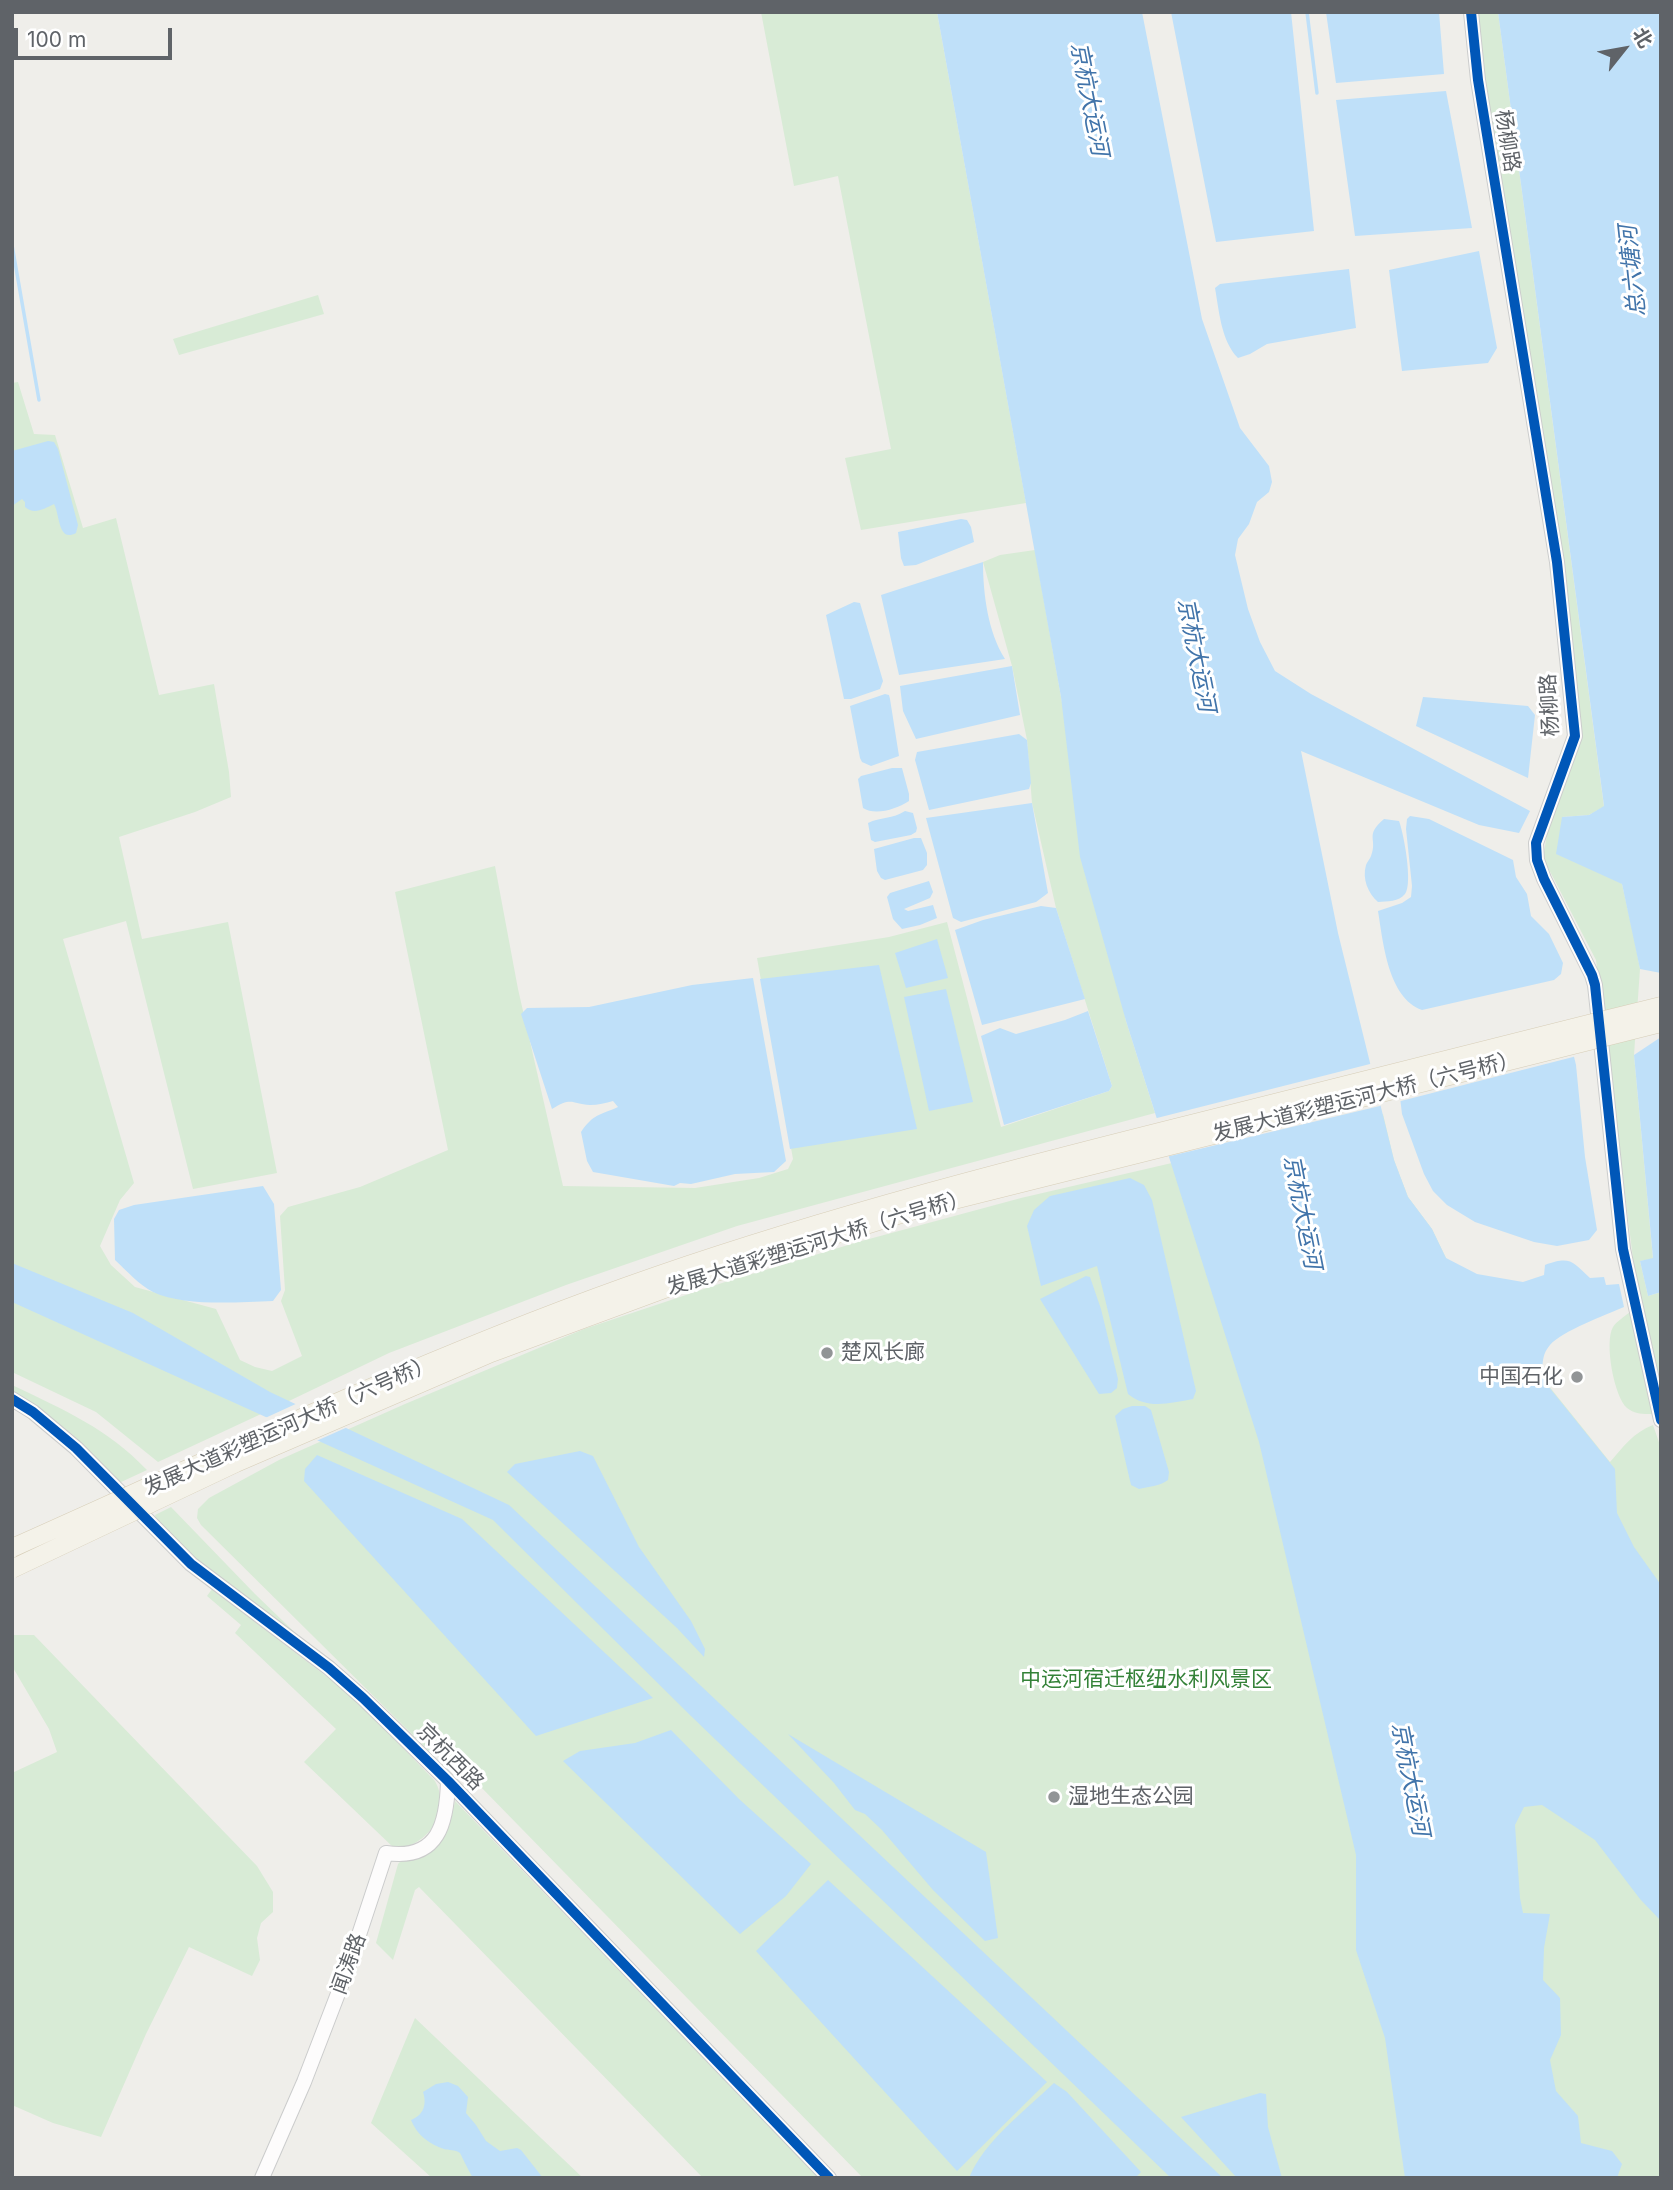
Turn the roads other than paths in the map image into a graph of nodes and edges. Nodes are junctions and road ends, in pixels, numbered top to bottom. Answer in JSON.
{"nodes":[{"id":1,"x":1471,"y":12,"type":"edge"},
{"id":2,"x":1661,"y":1006,"type":"edge"},
{"id":3,"x":1661,"y":1023,"type":"edge"},
{"id":4,"x":12,"y":1399,"type":"edge"},
{"id":5,"x":1661,"y":1420,"type":"edge"},
{"id":6,"x":12,"y":1548,"type":"edge"},
{"id":7,"x":12,"y":1569,"type":"edge"},
{"id":8,"x":448,"y":1781,"type":"junction"},
{"id":9,"x":262,"y":2178,"type":"edge"},
{"id":10,"x":829,"y":2178,"type":"edge"}],
"edges":[{"from":1,"to":5,"type":"street","name":"杨柳路"},
{"from":2,"to":6,"type":"main road","name":"发展大道彩塑运河大桥（六号桥）","bridge":true},
{"from":3,"to":7,"type":"main road","name":"发展大道彩塑运河大桥（六号桥）","bridge":true},
{"from":4,"to":8,"type":"street","name":"京杭西路"},
{"from":8,"to":9,"type":"street","name":"闻涛路"},
{"from":8,"to":10,"type":"street","name":"京杭西路"}]}
